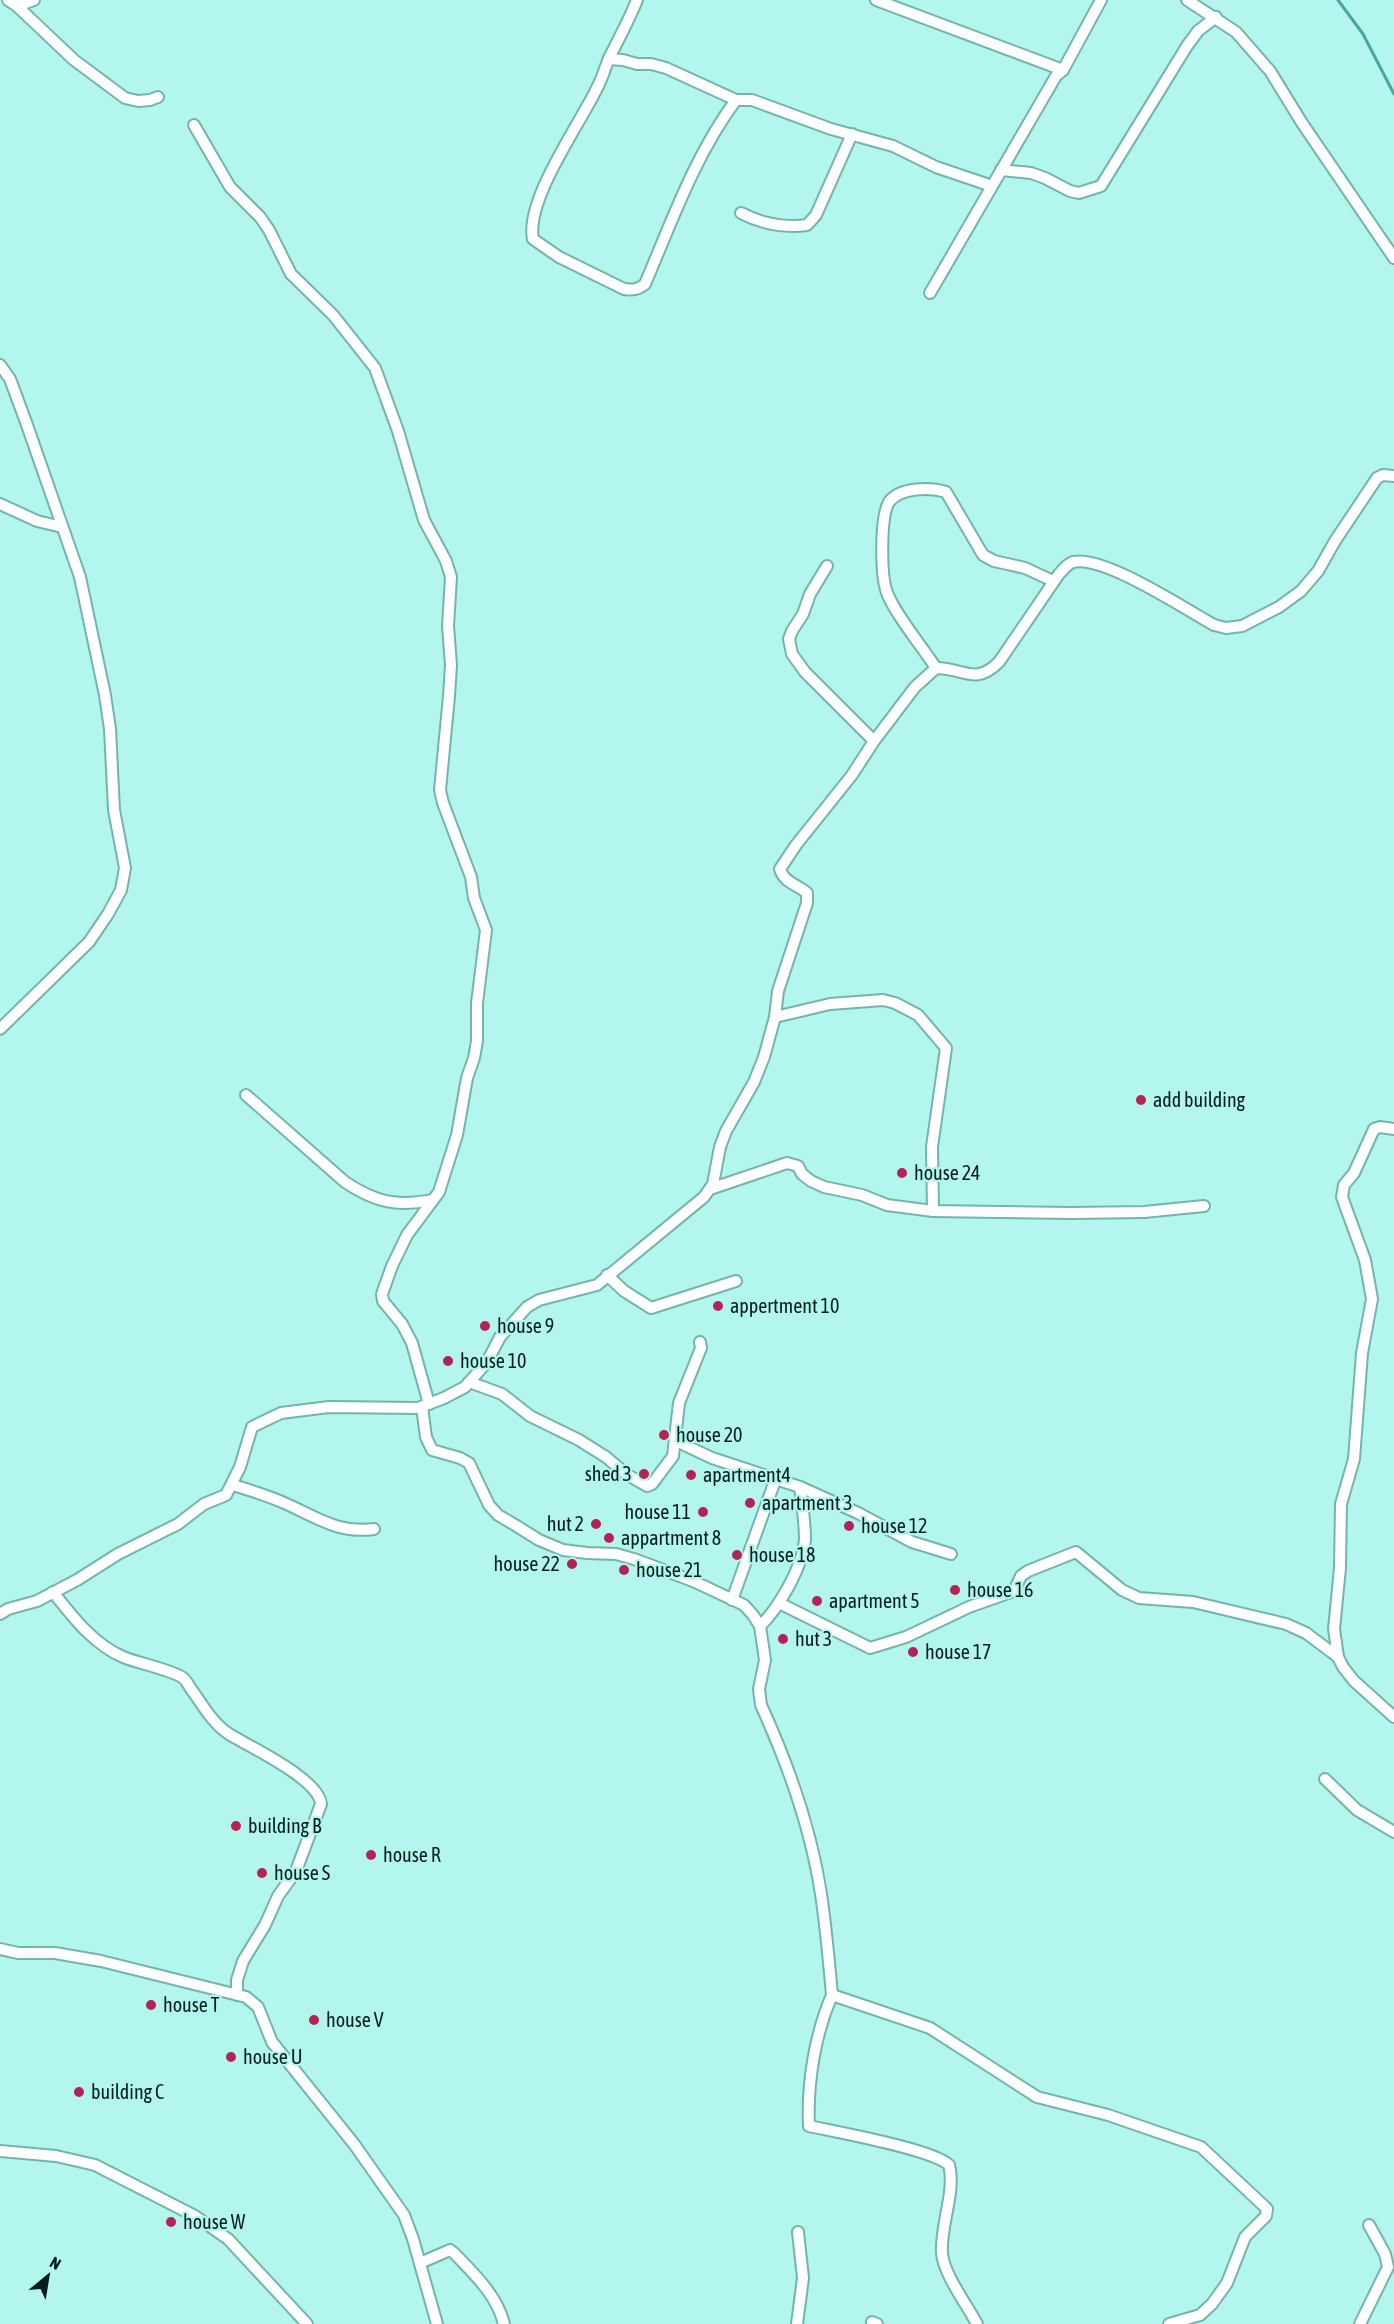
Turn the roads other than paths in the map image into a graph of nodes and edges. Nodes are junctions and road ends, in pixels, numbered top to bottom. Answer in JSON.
{"nodes":[{"id":1,"x":34,"y":0,"type":"edge"},
{"id":2,"x":638,"y":0,"type":"edge"},
{"id":3,"x":876,"y":0,"type":"edge"},
{"id":4,"x":1101,"y":0,"type":"edge"},
{"id":5,"x":1187,"y":0,"type":"edge"},
{"id":6,"x":13,"y":3,"type":"edge"},
{"id":7,"x":1216,"y":18,"type":"junction"},
{"id":8,"x":616,"y":46,"type":"junction"},
{"id":9,"x":609,"y":59,"type":"junction"},
{"id":10,"x":623,"y":60,"type":"junction"},
{"id":11,"x":1063,"y":70,"type":"junction"},
{"id":12,"x":158,"y":97,"type":"dead end"},
{"id":13,"x":736,"y":100,"type":"junction"},
{"id":14,"x":194,"y":125,"type":"dead end"},
{"id":15,"x":852,"y":134,"type":"junction"},
{"id":16,"x":1001,"y":170,"type":"junction"},
{"id":17,"x":992,"y":186,"type":"junction"},
{"id":18,"x":741,"y":213,"type":"dead end"},
{"id":19,"x":1394,"y":258,"type":"edge"},
{"id":20,"x":930,"y":293,"type":"dead end"},
{"id":21,"x":0,"y":365,"type":"edge"},
{"id":22,"x":1394,"y":476,"type":"edge"},
{"id":23,"x":0,"y":504,"type":"edge"},
{"id":24,"x":62,"y":527,"type":"junction"},
{"id":25,"x":827,"y":566,"type":"dead end"},
{"id":26,"x":1053,"y":581,"type":"junction"},
{"id":27,"x":936,"y":668,"type":"junction"},
{"id":28,"x":874,"y":741,"type":"junction"},
{"id":29,"x":776,"y":1017,"type":"junction"},
{"id":30,"x":0,"y":1029,"type":"edge"},
{"id":31,"x":246,"y":1095,"type":"dead end"},
{"id":32,"x":1394,"y":1129,"type":"edge"},
{"id":33,"x":710,"y":1189,"type":"junction"},
{"id":34,"x":432,"y":1200,"type":"junction"},
{"id":35,"x":1204,"y":1206,"type":"dead end"},
{"id":36,"x":933,"y":1211,"type":"junction"},
{"id":37,"x":607,"y":1275,"type":"junction"},
{"id":38,"x":736,"y":1281,"type":"dead end"},
{"id":39,"x":700,"y":1342,"type":"dead end"},
{"id":40,"x":469,"y":1382,"type":"junction"},
{"id":41,"x":425,"y":1406,"type":"junction"},
{"id":42,"x":676,"y":1441,"type":"junction"},
{"id":43,"x":776,"y":1478,"type":"junction"},
{"id":44,"x":233,"y":1485,"type":"junction"},
{"id":45,"x":800,"y":1486,"type":"junction"},
{"id":46,"x":374,"y":1529,"type":"dead end"},
{"id":47,"x":951,"y":1554,"type":"dead end"},
{"id":48,"x":53,"y":1592,"type":"junction"},
{"id":49,"x":732,"y":1599,"type":"junction"},
{"id":50,"x":779,"y":1603,"type":"junction"},
{"id":51,"x":0,"y":1614,"type":"edge"},
{"id":52,"x":760,"y":1626,"type":"junction"},
{"id":53,"x":1338,"y":1657,"type":"junction"},
{"id":54,"x":1394,"y":1717,"type":"edge"},
{"id":55,"x":1325,"y":1779,"type":"dead end"},
{"id":56,"x":1394,"y":1832,"type":"edge"},
{"id":57,"x":0,"y":1949,"type":"edge"},
{"id":58,"x":237,"y":1995,"type":"junction"},
{"id":59,"x":832,"y":1995,"type":"junction"},
{"id":60,"x":0,"y":2151,"type":"edge"},
{"id":61,"x":1369,"y":2225,"type":"dead end"},
{"id":62,"x":798,"y":2232,"type":"dead end"},
{"id":63,"x":420,"y":2263,"type":"junction"},
{"id":64,"x":302,"y":2322,"type":"edge"},
{"id":65,"x":437,"y":2324,"type":"edge"},
{"id":66,"x":504,"y":2324,"type":"edge"},
{"id":67,"x":797,"y":2324,"type":"edge"},
{"id":68,"x":976,"y":2324,"type":"edge"},
{"id":69,"x":1169,"y":2324,"type":"edge"},
{"id":70,"x":1360,"y":2324,"type":"edge"}],
"edges":[{"from":1,"to":6,"type":"street"},
{"from":2,"to":8,"type":"street"},
{"from":3,"to":11,"type":"street"},
{"from":4,"to":11,"type":"street"},
{"from":5,"to":7,"type":"street"},
{"from":6,"to":12,"type":"street"},
{"from":7,"to":16,"type":"street"},
{"from":7,"to":19,"type":"street"},
{"from":8,"to":9,"type":"street"},
{"from":8,"to":10,"type":"street"},
{"from":9,"to":10,"type":"street"},
{"from":9,"to":13,"type":"street"},
{"from":10,"to":13,"type":"street"},
{"from":11,"to":16,"type":"street"},
{"from":13,"to":15,"type":"street"},
{"from":14,"to":34,"type":"street"},
{"from":15,"to":17,"type":"street"},
{"from":15,"to":18,"type":"street"},
{"from":16,"to":17,"type":"street"},
{"from":17,"to":20,"type":"street"},
{"from":21,"to":24,"type":"street"},
{"from":22,"to":26,"type":"street"},
{"from":23,"to":24,"type":"street"},
{"from":24,"to":30,"type":"street"},
{"from":25,"to":28,"type":"street"},
{"from":26,"to":27,"type":"street"},
{"from":26,"to":27,"type":"street"},
{"from":27,"to":28,"type":"street"},
{"from":28,"to":29,"type":"street"},
{"from":29,"to":33,"type":"street"},
{"from":29,"to":36,"type":"street"},
{"from":31,"to":34,"type":"street"},
{"from":32,"to":53,"type":"street"},
{"from":33,"to":36,"type":"street"},
{"from":33,"to":37,"type":"street"},
{"from":34,"to":41,"type":"street"},
{"from":35,"to":36,"type":"street"},
{"from":37,"to":38,"type":"street"},
{"from":37,"to":40,"type":"street"},
{"from":39,"to":42,"type":"street"},
{"from":40,"to":41,"type":"street"},
{"from":40,"to":42,"type":"street"},
{"from":41,"to":44,"type":"street"},
{"from":41,"to":49,"type":"street"},
{"from":42,"to":43,"type":"street"},
{"from":43,"to":45,"type":"street"},
{"from":43,"to":49,"type":"street"},
{"from":44,"to":46,"type":"street"},
{"from":44,"to":48,"type":"street"},
{"from":45,"to":47,"type":"street"},
{"from":45,"to":50,"type":"street"},
{"from":48,"to":51,"type":"street"},
{"from":48,"to":58,"type":"street"},
{"from":49,"to":52,"type":"street"},
{"from":50,"to":52,"type":"street"},
{"from":50,"to":53,"type":"street"},
{"from":52,"to":59,"type":"street"},
{"from":53,"to":54,"type":"street"},
{"from":55,"to":56,"type":"street"},
{"from":57,"to":58,"type":"street"},
{"from":58,"to":63,"type":"street"},
{"from":59,"to":68,"type":"street"},
{"from":59,"to":69,"type":"street"},
{"from":60,"to":64,"type":"street"},
{"from":61,"to":70,"type":"street"},
{"from":62,"to":67,"type":"street"},
{"from":63,"to":65,"type":"street"},
{"from":63,"to":66,"type":"street"}]}
